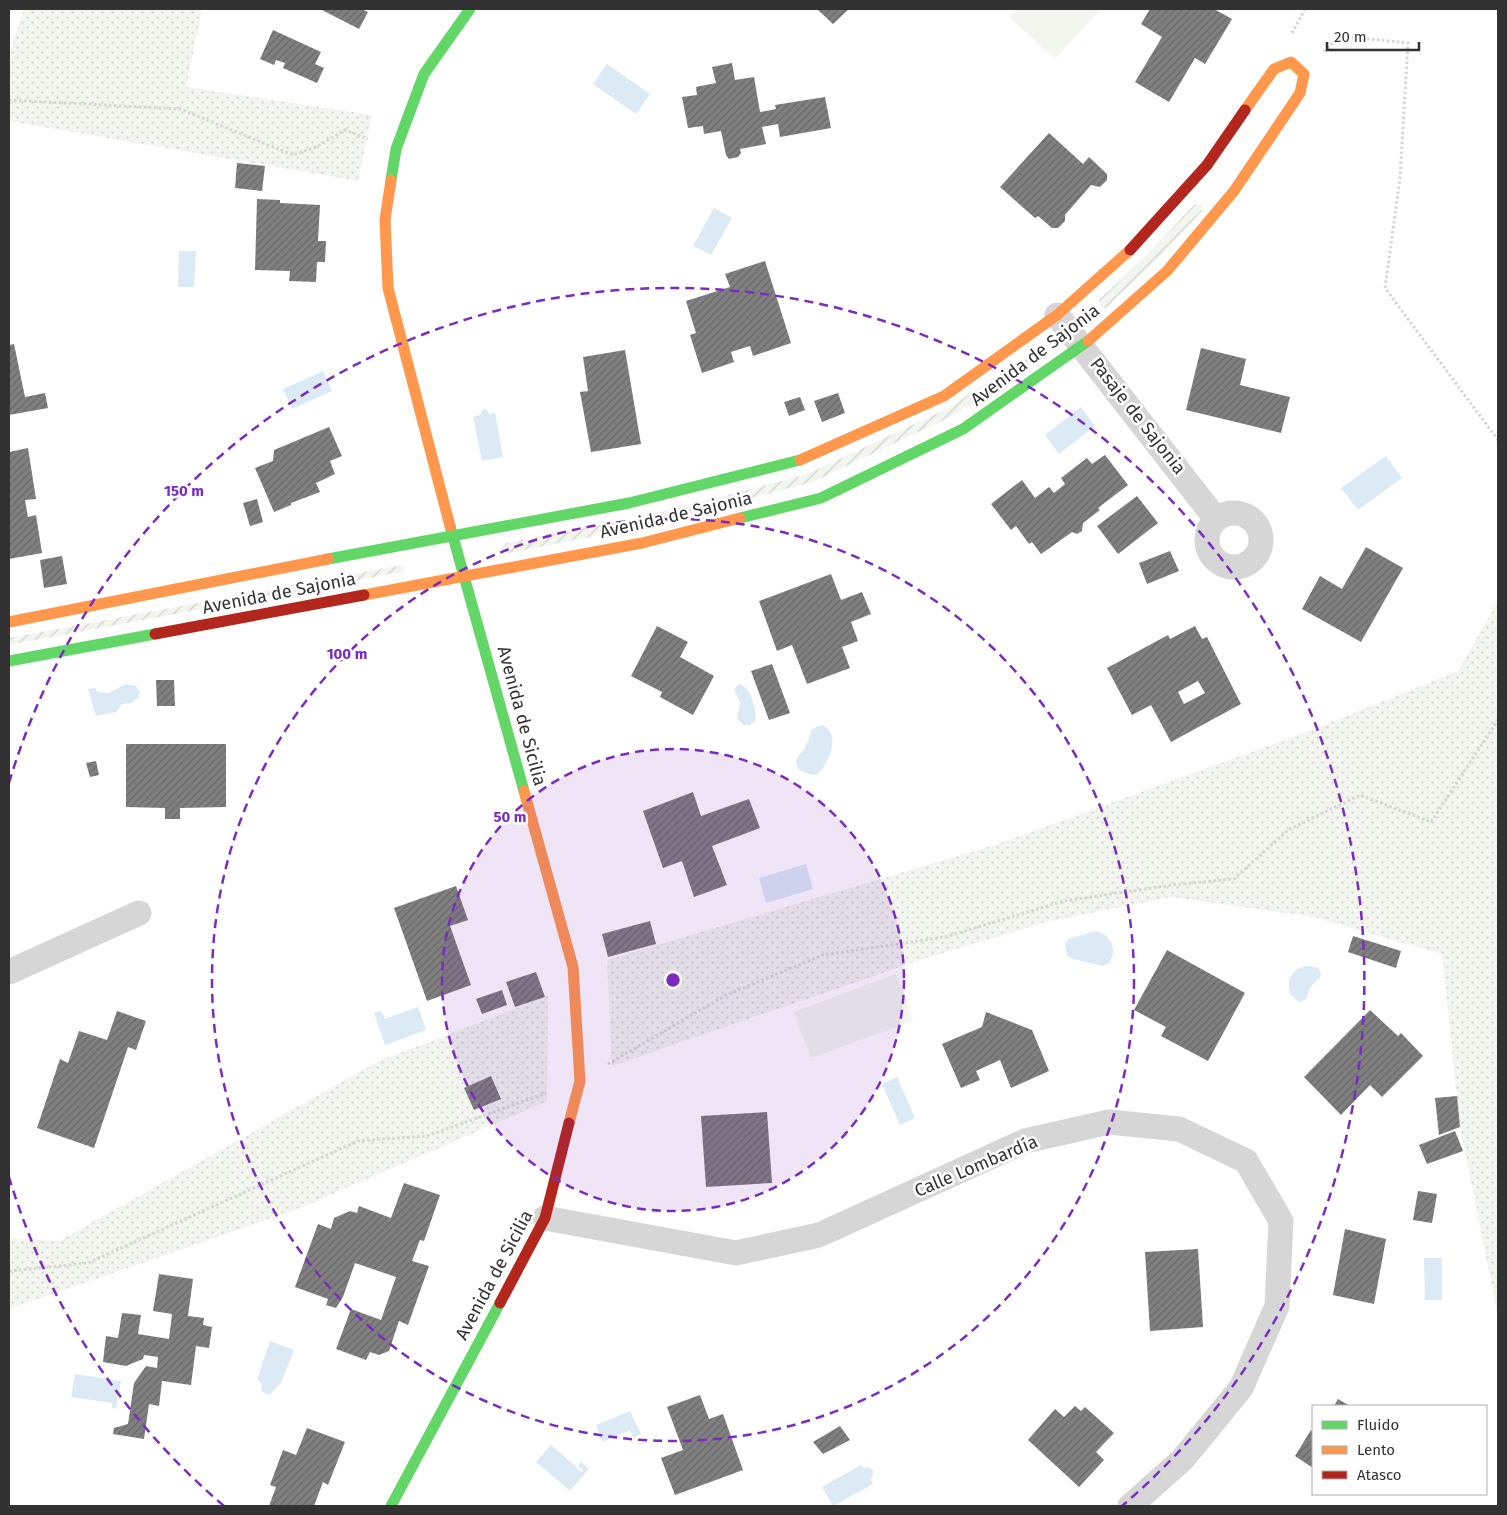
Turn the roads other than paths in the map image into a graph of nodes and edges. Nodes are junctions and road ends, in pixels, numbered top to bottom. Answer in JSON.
{"nodes":[{"id":1,"x":470,"y":9,"type":"edge"},
{"id":2,"x":1058,"y":315,"type":"junction"},
{"id":3,"x":1083,"y":345,"type":"junction"},
{"id":4,"x":1216,"y":519,"type":"dead end"},
{"id":5,"x":453,"y":534,"type":"junction"},
{"id":6,"x":465,"y":576,"type":"junction"},
{"id":7,"x":9,"y":622,"type":"edge"},
{"id":8,"x":9,"y":661,"type":"edge"},
{"id":9,"x":139,"y":912,"type":"dead end"},
{"id":10,"x":9,"y":972,"type":"edge"},
{"id":11,"x":545,"y":1218,"type":"junction"},
{"id":12,"x":391,"y":1506,"type":"edge"},
{"id":13,"x":1130,"y":1506,"type":"edge"}],
"edges":[{"from":1,"to":5,"type":"street","name":"Avenida de Sicilia"},
{"from":2,"to":3,"type":"street","name":"Pasaje de Sajonia"},
{"from":2,"to":3,"type":"street","name":"Avenida de Sajonia"},
{"from":2,"to":5,"type":"street","name":"Avenida de Sajonia"},
{"from":3,"to":4,"type":"street","name":"Pasaje de Sajonia"},
{"from":3,"to":6,"type":"street","name":"Avenida de Sajonia"},
{"from":5,"to":6,"type":"street","name":"Avenida de Sicilia"},
{"from":5,"to":7,"type":"street","name":"Avenida de Sajonia"},
{"from":6,"to":8,"type":"street","name":"Avenida de Sajonia"},
{"from":6,"to":11,"type":"street","name":"Avenida de Sicilia"},
{"from":9,"to":10,"type":"street"},
{"from":11,"to":12,"type":"street","name":"Avenida de Sicilia"},
{"from":11,"to":13,"type":"street","name":"Calle Lombardía"}]}
